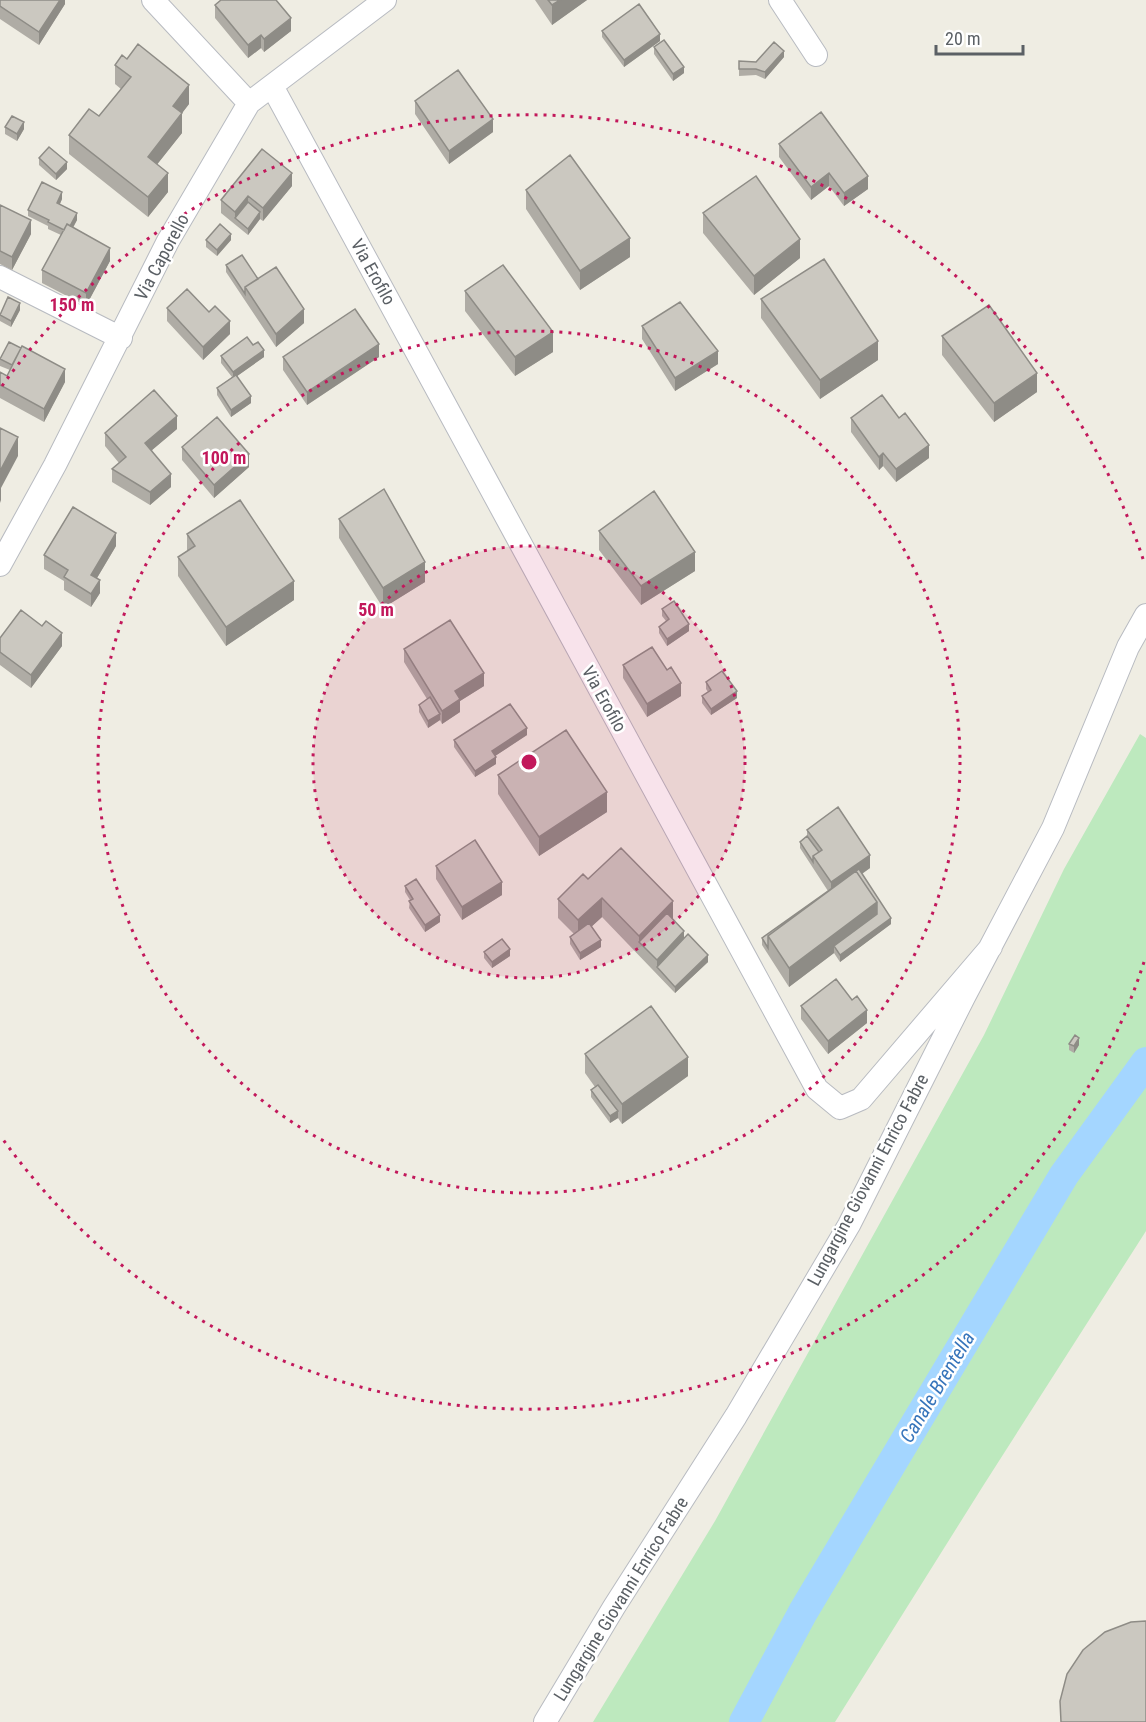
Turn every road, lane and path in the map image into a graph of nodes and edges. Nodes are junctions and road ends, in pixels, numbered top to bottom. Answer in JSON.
{"nodes":[{"id":1,"x":153,"y":0,"type":"edge"},
{"id":2,"x":385,"y":0,"type":"edge"},
{"id":3,"x":780,"y":0,"type":"edge"},
{"id":4,"x":816,"y":55,"type":"dead end"},
{"id":5,"x":272,"y":86,"type":"junction"},
{"id":6,"x":249,"y":103,"type":"junction"},
{"id":7,"x":0,"y":277,"type":"edge"},
{"id":8,"x":121,"y":338,"type":"junction"},
{"id":9,"x":0,"y":565,"type":"edge"},
{"id":10,"x":1146,"y":615,"type":"edge"},
{"id":11,"x":991,"y":946,"type":"junction"},
{"id":12,"x":545,"y":1722,"type":"edge"}],
"edges":[{"from":1,"to":6,"type":"street"},
{"from":2,"to":5,"type":"street","name":"Via Caporello"},
{"from":3,"to":4,"type":"street"},
{"from":5,"to":6,"type":"street","name":"Via Caporello"},
{"from":5,"to":11,"type":"street","name":"Via Erofilo"},
{"from":6,"to":8,"type":"street","name":"Via Caporello"},
{"from":7,"to":8,"type":"street"},
{"from":8,"to":9,"type":"street","name":"Via Caporello"},
{"from":10,"to":11,"type":"street","name":"Lungargine Giovanni Enrico Fabre"},
{"from":11,"to":12,"type":"street","name":"Lungargine Giovanni Enrico Fabre"}]}
